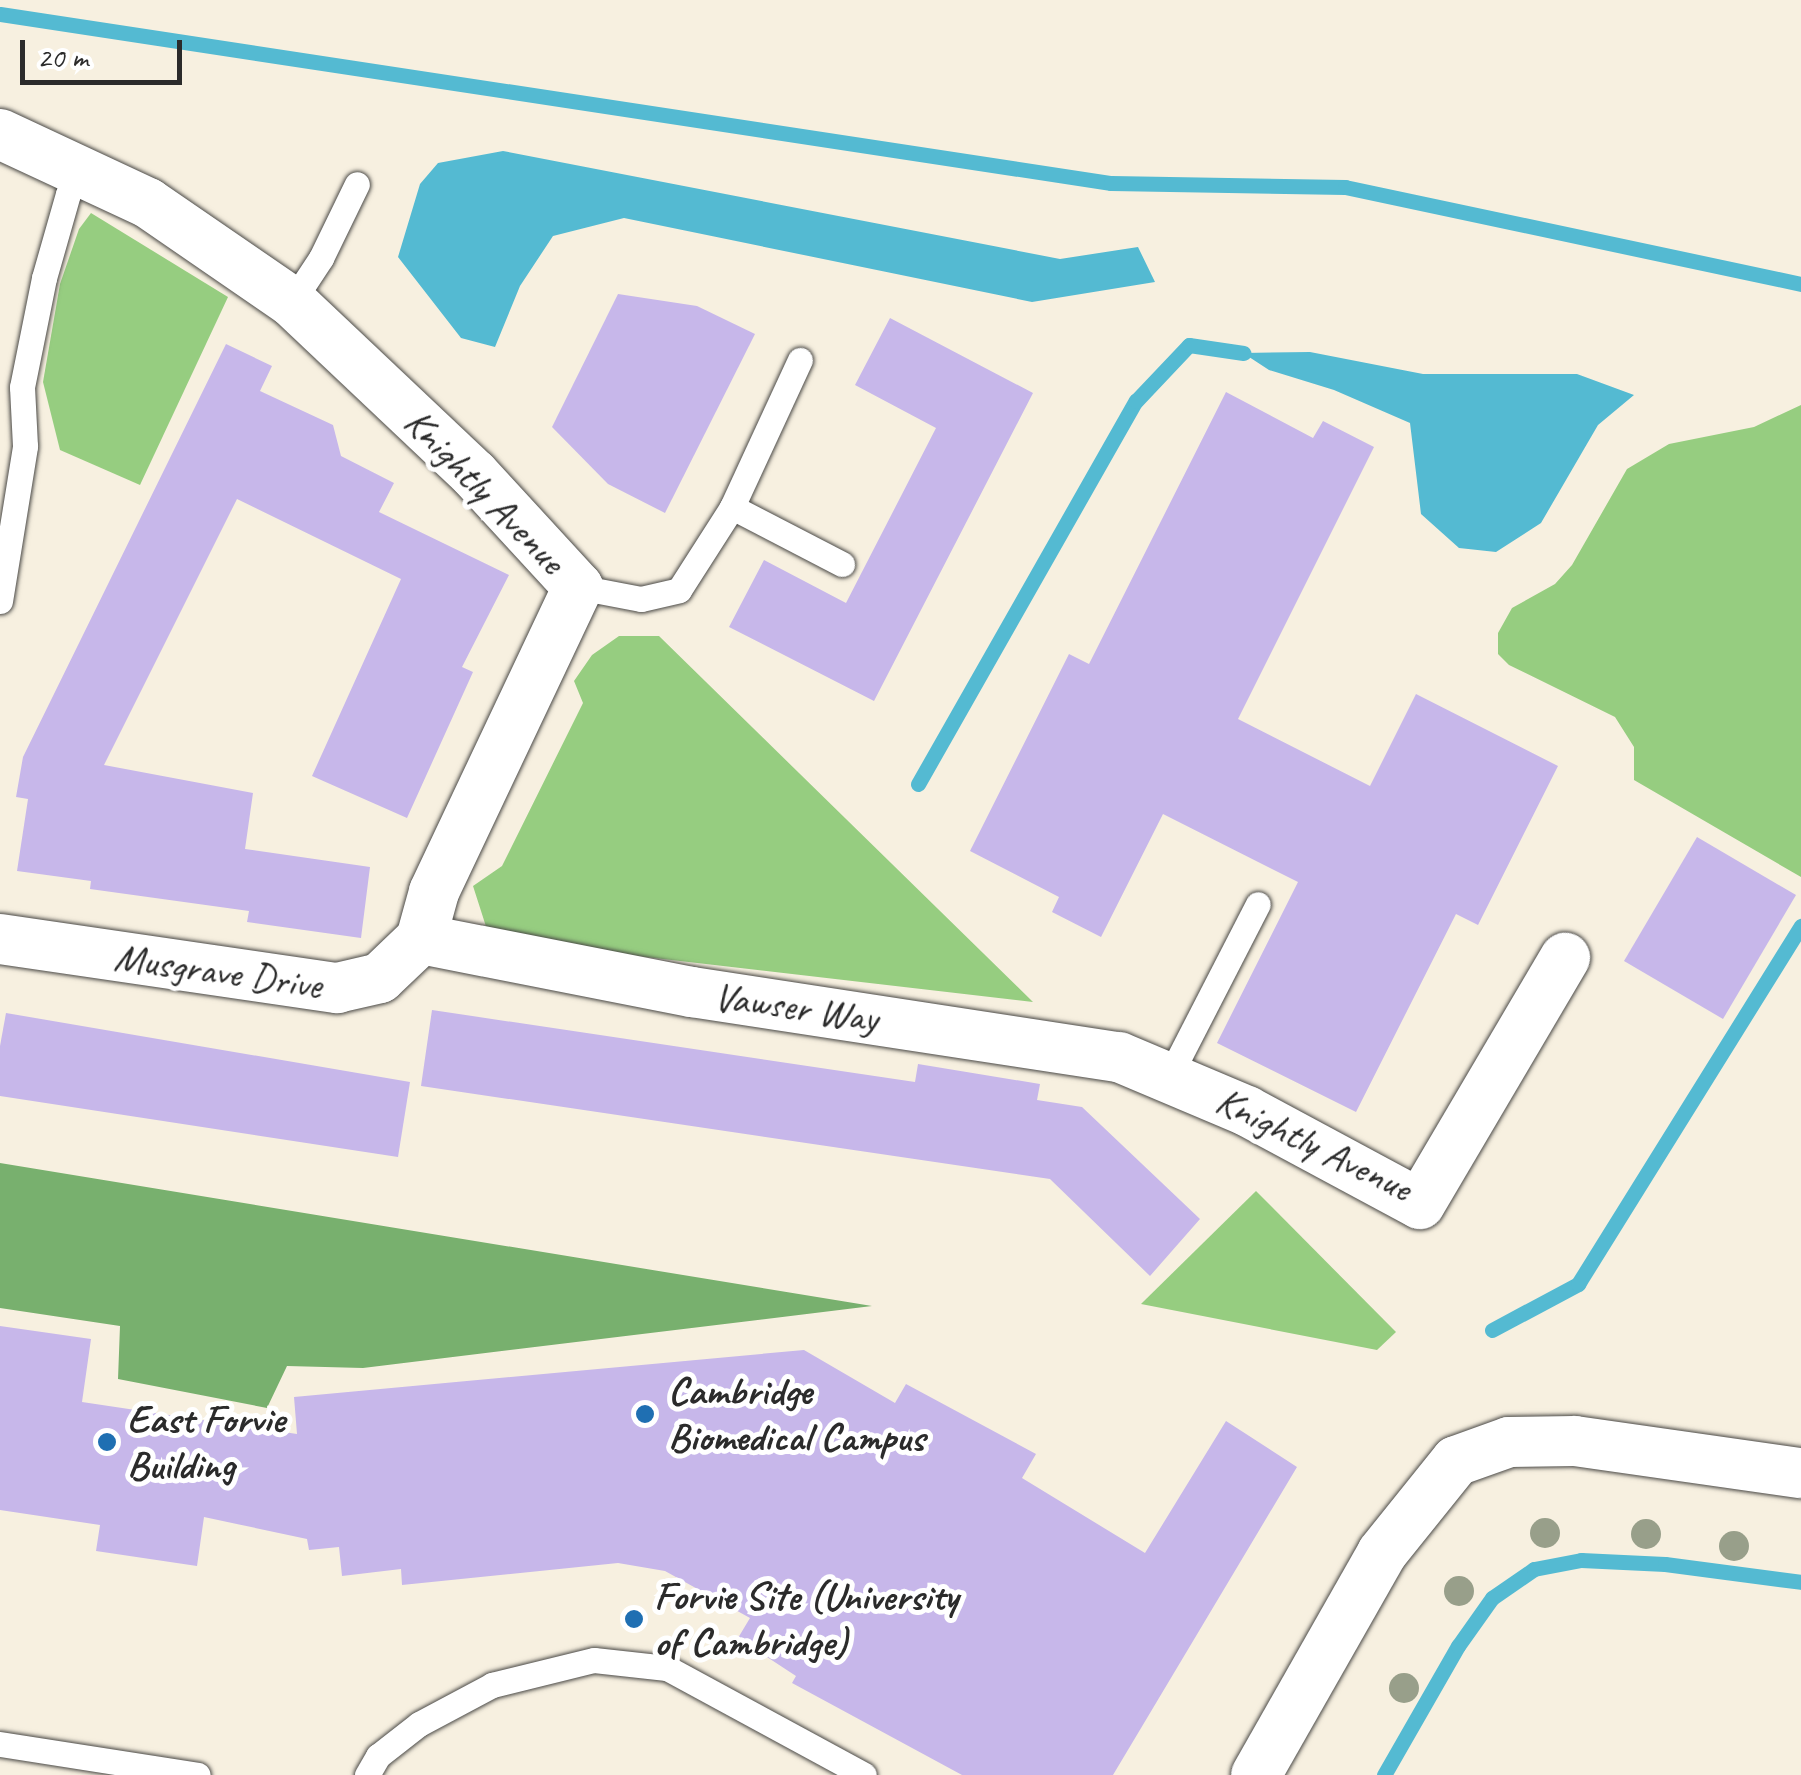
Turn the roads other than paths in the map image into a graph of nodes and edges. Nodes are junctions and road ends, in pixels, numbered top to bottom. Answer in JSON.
{"nodes":[{"id":1,"x":0,"y":134,"type":"edge"},
{"id":2,"x":80,"y":171,"type":"junction"},
{"id":3,"x":358,"y":184,"type":"dead end"},
{"id":4,"x":292,"y":302,"type":"junction"},
{"id":5,"x":800,"y":360,"type":"dead end"},
{"id":6,"x":732,"y":507,"type":"junction"},
{"id":7,"x":842,"y":564,"type":"dead end"},
{"id":8,"x":578,"y":588,"type":"junction"},
{"id":9,"x":0,"y":601,"type":"edge"},
{"id":10,"x":1258,"y":904,"type":"dead end"},
{"id":11,"x":0,"y":939,"type":"edge"},
{"id":12,"x":421,"y":939,"type":"junction"},
{"id":13,"x":1565,"y":958,"type":"dead end"},
{"id":14,"x":1170,"y":1075,"type":"junction"},
{"id":15,"x":1801,"y":1472,"type":"edge"},
{"id":16,"x":0,"y":1744,"type":"edge"},
{"id":17,"x":198,"y":1775,"type":"edge"},
{"id":18,"x":367,"y":1775,"type":"edge"},
{"id":19,"x":864,"y":1775,"type":"edge"},
{"id":20,"x":1256,"y":1775,"type":"edge"}],
"edges":[{"from":1,"to":2,"type":"street","name":"Knightly Avenue"},
{"from":2,"to":4,"type":"street","name":"Knightly Avenue"},
{"from":2,"to":9,"type":"lane"},
{"from":3,"to":4,"type":"lane"},
{"from":4,"to":8,"type":"street","name":"Knightly Avenue"},
{"from":5,"to":6,"type":"lane"},
{"from":6,"to":7,"type":"lane"},
{"from":6,"to":8,"type":"lane"},
{"from":8,"to":12,"type":"street","name":"Knightly Avenue"},
{"from":10,"to":14,"type":"lane"},
{"from":11,"to":12,"type":"street","name":"Musgrave Drive"},
{"from":12,"to":14,"type":"street","name":"Vawser Way"},
{"from":13,"to":14,"type":"street","name":"Knightly Avenue"},
{"from":15,"to":20,"type":"street"},
{"from":16,"to":17,"type":"lane"},
{"from":18,"to":19,"type":"lane"}]}
